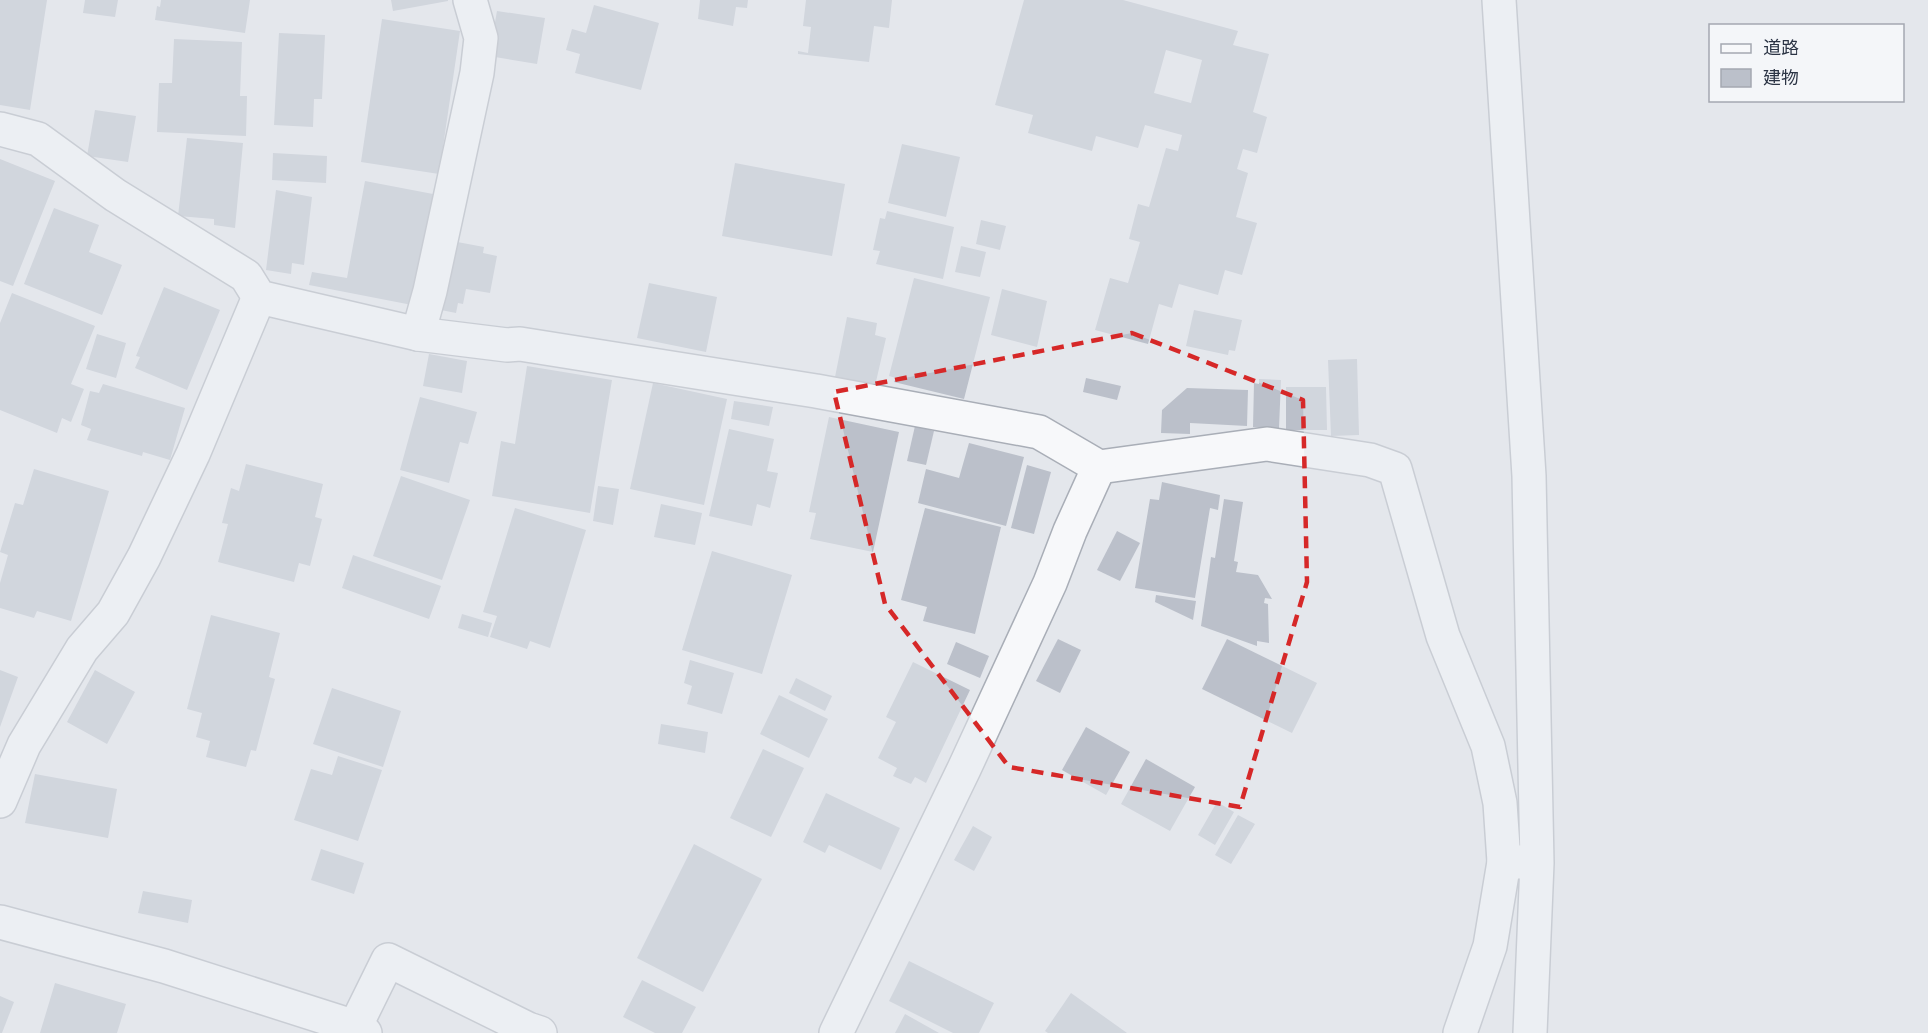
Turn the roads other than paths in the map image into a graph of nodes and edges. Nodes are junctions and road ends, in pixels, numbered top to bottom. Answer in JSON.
{"nodes":[{"id":1,"x":470,"y":0,"type":"edge"},
{"id":2,"x":1499,"y":0,"type":"edge"},
{"id":3,"x":0,"y":129,"type":"edge"},
{"id":4,"x":259,"y":297,"type":"junction"},
{"id":5,"x":418,"y":334,"type":"junction"},
{"id":6,"x":1098,"y":467,"type":"junction"},
{"id":7,"x":0,"y":801,"type":"edge"},
{"id":8,"x":1504,"y":862,"type":"junction"},
{"id":9,"x":1537,"y":863,"type":"junction"},
{"id":10,"x":0,"y":922,"type":"edge"},
{"id":11,"x":360,"y":1030,"type":"edge"},
{"id":12,"x":540,"y":1033,"type":"edge"},
{"id":13,"x":836,"y":1033,"type":"edge"},
{"id":14,"x":1460,"y":1033,"type":"edge"},
{"id":15,"x":1530,"y":1033,"type":"edge"}],
"edges":[{"from":1,"to":5,"type":"street"},
{"from":2,"to":9,"type":"street"},
{"from":3,"to":4,"type":"street"},
{"from":4,"to":5,"type":"street"},
{"from":4,"to":7,"type":"street"},
{"from":5,"to":6,"type":"street"},
{"from":6,"to":8,"type":"street"},
{"from":6,"to":13,"type":"street"},
{"from":8,"to":9,"type":"street"},
{"from":8,"to":14,"type":"street"},
{"from":9,"to":15,"type":"street"},
{"from":10,"to":11,"type":"street"},
{"from":11,"to":12,"type":"street"}]}
